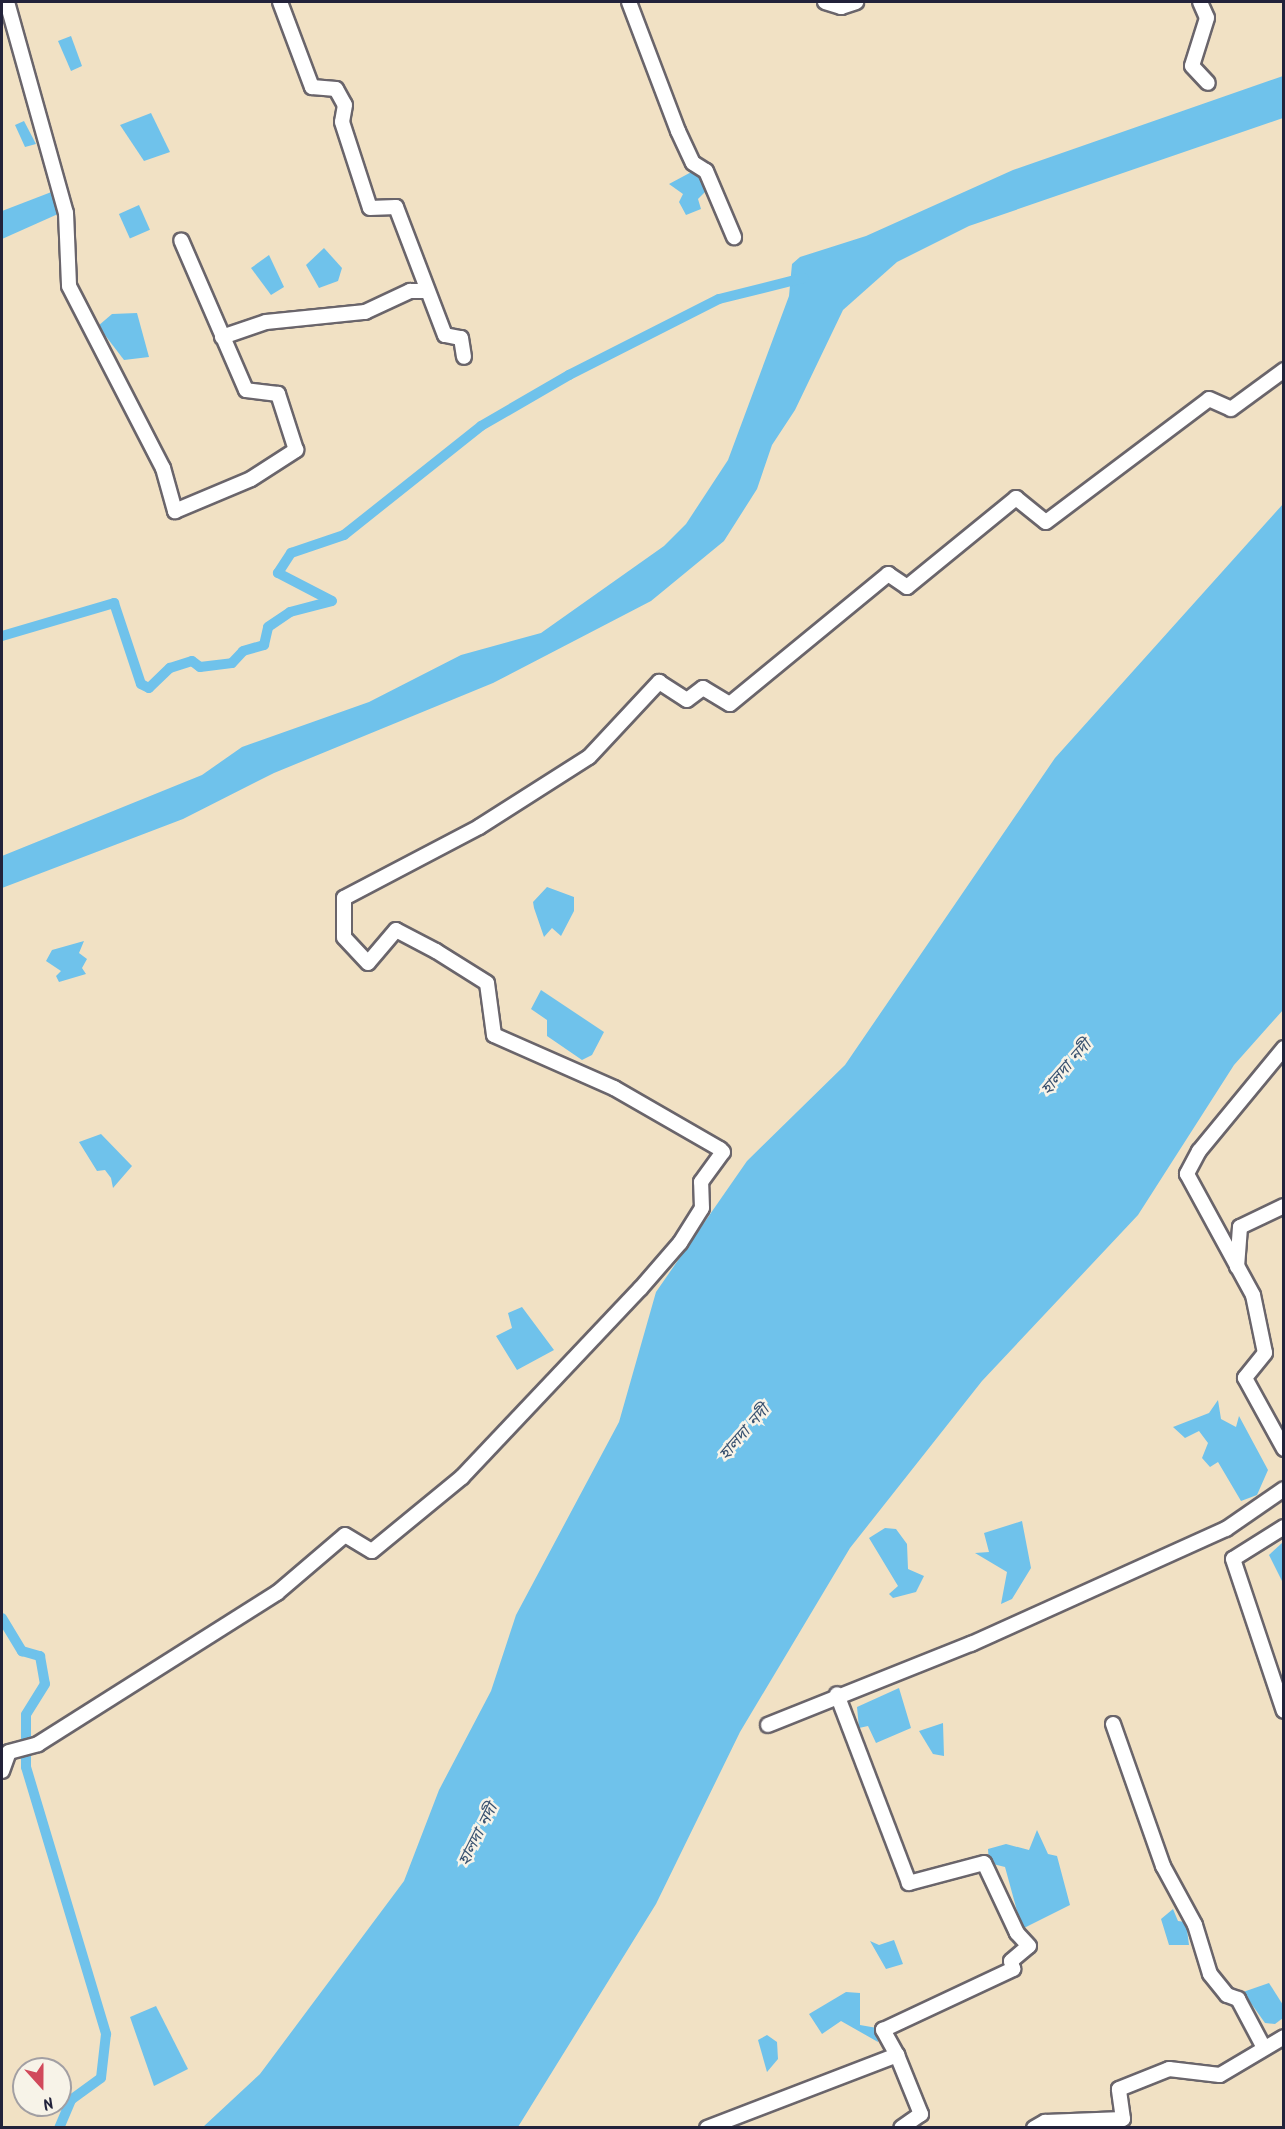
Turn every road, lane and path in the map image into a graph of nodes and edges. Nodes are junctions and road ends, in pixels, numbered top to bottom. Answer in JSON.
{"nodes":[{"id":1,"x":6,"y":2,"type":"edge"},
{"id":2,"x":280,"y":2,"type":"edge"},
{"id":3,"x":629,"y":2,"type":"edge"},
{"id":4,"x":825,"y":2,"type":"edge"},
{"id":5,"x":856,"y":2,"type":"edge"},
{"id":6,"x":1200,"y":2,"type":"edge"},
{"id":7,"x":1208,"y":83,"type":"dead end"},
{"id":8,"x":734,"y":237,"type":"dead end"},
{"id":9,"x":181,"y":240,"type":"dead end"},
{"id":10,"x":425,"y":291,"type":"junction"},
{"id":11,"x":222,"y":337,"type":"junction"},
{"id":12,"x":464,"y":357,"type":"dead end"},
{"id":13,"x":1284,"y":370,"type":"edge"},
{"id":14,"x":1284,"y":1048,"type":"edge"},
{"id":15,"x":1284,"y":1206,"type":"edge"},
{"id":16,"x":1237,"y":1267,"type":"junction"},
{"id":17,"x":1284,"y":1449,"type":"edge"},
{"id":18,"x":1284,"y":1490,"type":"edge"},
{"id":19,"x":1284,"y":1527,"type":"edge"},
{"id":20,"x":837,"y":1694,"type":"junction"},
{"id":21,"x":1284,"y":1711,"type":"edge"},
{"id":22,"x":1113,"y":1724,"type":"dead end"},
{"id":23,"x":768,"y":1725,"type":"dead end"},
{"id":24,"x":2,"y":1771,"type":"edge"},
{"id":25,"x":1284,"y":2037,"type":"edge"},
{"id":26,"x":1263,"y":2046,"type":"junction"},
{"id":27,"x":897,"y":2055,"type":"junction"},
{"id":28,"x":707,"y":2127,"type":"edge"},
{"id":29,"x":901,"y":2127,"type":"edge"},
{"id":30,"x":1034,"y":2127,"type":"edge"}],
"edges":[{"from":1,"to":11,"type":"street"},
{"from":2,"to":10,"type":"street"},
{"from":3,"to":8,"type":"street"},
{"from":4,"to":5,"type":"street"},
{"from":6,"to":7,"type":"street"},
{"from":9,"to":11,"type":"street"},
{"from":10,"to":11,"type":"street"},
{"from":10,"to":12,"type":"street"},
{"from":13,"to":24,"type":"street"},
{"from":14,"to":16,"type":"street"},
{"from":15,"to":16,"type":"street"},
{"from":16,"to":17,"type":"street"},
{"from":18,"to":20,"type":"street"},
{"from":19,"to":21,"type":"street"},
{"from":20,"to":23,"type":"street"},
{"from":20,"to":27,"type":"street"},
{"from":22,"to":26,"type":"street"},
{"from":25,"to":26,"type":"street"},
{"from":26,"to":30,"type":"street"},
{"from":27,"to":28,"type":"street"},
{"from":27,"to":29,"type":"street"}]}
